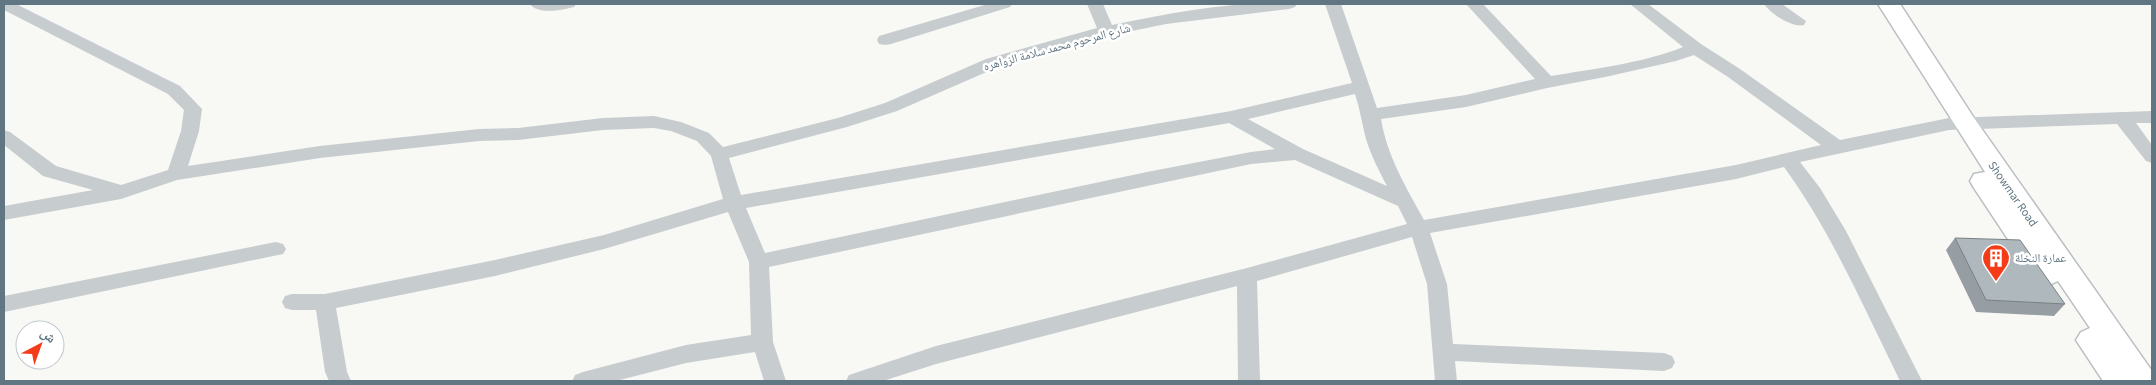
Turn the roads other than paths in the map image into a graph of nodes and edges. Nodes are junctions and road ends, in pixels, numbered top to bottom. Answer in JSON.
{"nodes":[{"id":1,"x":4,"y":4,"type":"edge"},
{"id":2,"x":538,"y":4,"type":"edge"},
{"id":3,"x":568,"y":4,"type":"edge"},
{"id":4,"x":1004,"y":4,"type":"edge"},
{"id":5,"x":1095,"y":4,"type":"edge"},
{"id":6,"x":1289,"y":4,"type":"edge"},
{"id":7,"x":1333,"y":4,"type":"edge"},
{"id":8,"x":1474,"y":4,"type":"edge"},
{"id":9,"x":1638,"y":4,"type":"edge"},
{"id":10,"x":1772,"y":4,"type":"edge"},
{"id":11,"x":1869,"y":4,"type":"edge"},
{"id":12,"x":1889,"y":4,"type":"edge"},
{"id":13,"x":1798,"y":21,"type":"dead end"},
{"id":14,"x":1106,"y":31,"type":"junction"},
{"id":15,"x":885,"y":40,"type":"dead end"},
{"id":16,"x":1695,"y":48,"type":"junction"},
{"id":17,"x":1547,"y":82,"type":"junction"},
{"id":18,"x":1360,"y":87,"type":"junction"},
{"id":19,"x":1371,"y":115,"type":"junction"},
{"id":20,"x":1231,"y":117,"type":"junction"},
{"id":21,"x":2152,"y":117,"type":"edge"},
{"id":22,"x":2122,"y":118,"type":"junction"},
{"id":23,"x":1957,"y":124,"type":"junction"},
{"id":24,"x":4,"y":136,"type":"edge"},
{"id":25,"x":1837,"y":146,"type":"junction"},
{"id":26,"x":1297,"y":153,"type":"junction"},
{"id":27,"x":719,"y":154,"type":"junction"},
{"id":28,"x":2152,"y":157,"type":"edge"},
{"id":29,"x":1788,"y":159,"type":"junction"},
{"id":30,"x":176,"y":174,"type":"junction"},
{"id":31,"x":121,"y":192,"type":"junction"},
{"id":32,"x":1404,"y":201,"type":"junction"},
{"id":33,"x":734,"y":204,"type":"junction"},
{"id":34,"x":4,"y":213,"type":"edge"},
{"id":35,"x":1419,"y":228,"type":"junction"},
{"id":36,"x":276,"y":249,"type":"dead end"},
{"id":37,"x":759,"y":262,"type":"junction"},
{"id":38,"x":1247,"y":276,"type":"junction"},
{"id":39,"x":292,"y":302,"type":"dead end"},
{"id":40,"x":325,"y":302,"type":"junction"},
{"id":41,"x":4,"y":304,"type":"edge"},
{"id":42,"x":762,"y":342,"type":"junction"},
{"id":43,"x":1443,"y":352,"type":"junction"},
{"id":44,"x":1664,"y":362,"type":"dead end"},
{"id":45,"x":340,"y":381,"type":"edge"},
{"id":46,"x":583,"y":381,"type":"edge"},
{"id":47,"x":775,"y":381,"type":"edge"},
{"id":48,"x":857,"y":381,"type":"edge"},
{"id":49,"x":1249,"y":381,"type":"edge"},
{"id":50,"x":1446,"y":381,"type":"edge"},
{"id":51,"x":1911,"y":381,"type":"edge"},
{"id":52,"x":2119,"y":381,"type":"edge"},
{"id":53,"x":2142,"y":381,"type":"edge"}],
"edges":[{"from":1,"to":30,"type":"street"},
{"from":2,"to":3,"type":"street"},
{"from":4,"to":15,"type":"street"},
{"from":5,"to":14,"type":"street"},
{"from":6,"to":14,"type":"street","name":"شارع المرحوم محمد سلامة الزواهره"},
{"from":7,"to":18,"type":"street"},
{"from":8,"to":17,"type":"street"},
{"from":9,"to":16,"type":"street"},
{"from":10,"to":13,"type":"street"},
{"from":11,"to":23,"type":"main road","name":"Showmar Road"},
{"from":12,"to":23,"type":"main road","name":"Showmar Road"},
{"from":14,"to":27,"type":"street","name":"شارع المرحوم محمد سلامة الزواهره"},
{"from":16,"to":17,"type":"street"},
{"from":16,"to":25,"type":"street"},
{"from":17,"to":19,"type":"street"},
{"from":18,"to":19,"type":"street"},
{"from":18,"to":20,"type":"street"},
{"from":19,"to":32,"type":"street"},
{"from":20,"to":26,"type":"street"},
{"from":20,"to":33,"type":"street"},
{"from":21,"to":22,"type":"street"},
{"from":22,"to":23,"type":"street"},
{"from":22,"to":28,"type":"street"},
{"from":23,"to":25,"type":"street"},
{"from":23,"to":52,"type":"main road","name":"Showmar Road"},
{"from":23,"to":53,"type":"main road","name":"Showmar Road"},
{"from":24,"to":31,"type":"street"},
{"from":25,"to":29,"type":"street"},
{"from":26,"to":32,"type":"street"},
{"from":26,"to":37,"type":"street"},
{"from":27,"to":30,"type":"street"},
{"from":27,"to":33,"type":"street"},
{"from":29,"to":35,"type":"street"},
{"from":29,"to":51,"type":"street"},
{"from":30,"to":31,"type":"street"},
{"from":31,"to":34,"type":"street"},
{"from":32,"to":35,"type":"street"},
{"from":33,"to":37,"type":"street"},
{"from":33,"to":40,"type":"street"},
{"from":35,"to":38,"type":"street"},
{"from":35,"to":43,"type":"street"},
{"from":36,"to":41,"type":"street"},
{"from":37,"to":42,"type":"street"},
{"from":38,"to":48,"type":"street"},
{"from":38,"to":49,"type":"street"},
{"from":39,"to":40,"type":"street"},
{"from":40,"to":45,"type":"street"},
{"from":42,"to":46,"type":"street"},
{"from":42,"to":47,"type":"street"},
{"from":43,"to":44,"type":"street"},
{"from":43,"to":50,"type":"street"}]}
